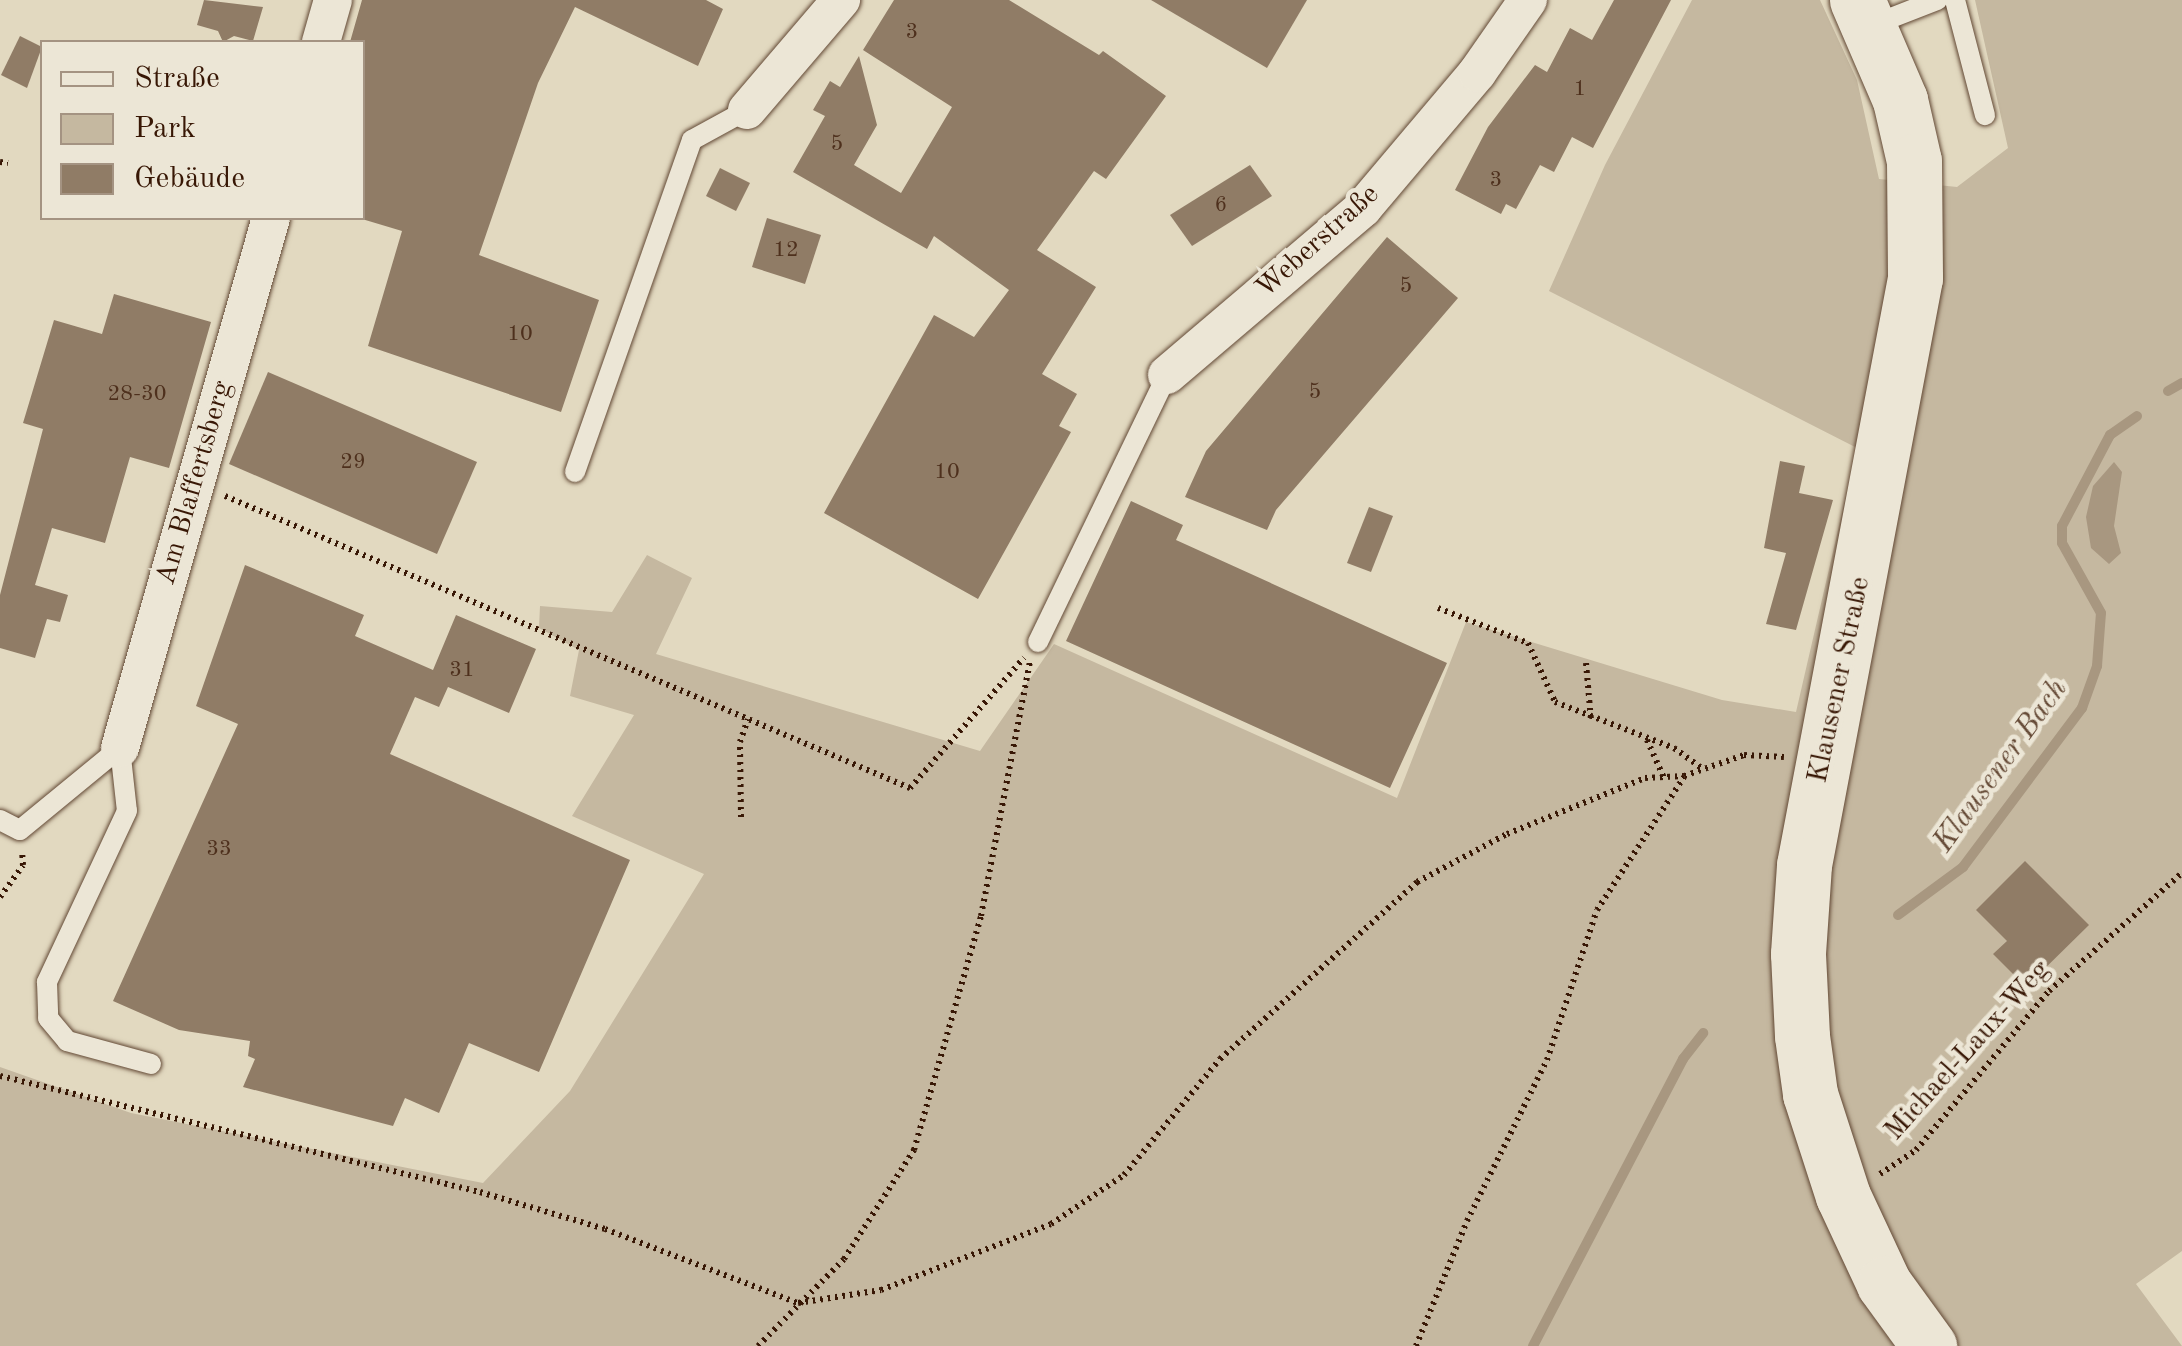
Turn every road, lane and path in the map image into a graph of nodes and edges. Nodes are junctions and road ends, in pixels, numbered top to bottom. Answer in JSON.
{"nodes":[{"id":1,"x":333,"y":0,"type":"edge"},
{"id":2,"x":840,"y":0,"type":"edge"},
{"id":3,"x":1528,"y":0,"type":"edge"},
{"id":4,"x":1937,"y":0,"type":"edge"},
{"id":5,"x":1956,"y":0,"type":"edge"},
{"id":6,"x":1865,"y":13,"type":"edge"},
{"id":7,"x":322,"y":40,"type":"edge"},
{"id":8,"x":747,"y":110,"type":"joint"},
{"id":9,"x":1985,"y":115,"type":"dead end"},
{"id":10,"x":269,"y":220,"type":"edge"},
{"id":11,"x":1167,"y":375,"type":"joint"},
{"id":12,"x":575,"y":472,"type":"dead end"},
{"id":13,"x":194,"y":482,"type":"junction"},
{"id":14,"x":1438,"y":608,"type":"dead end"},
{"id":15,"x":1038,"y":642,"type":"junction"},
{"id":16,"x":1586,"y":663,"type":"dead end"},
{"id":17,"x":748,"y":719,"type":"junction"},
{"id":18,"x":1591,"y":720,"type":"junction"},
{"id":19,"x":1646,"y":739,"type":"junction"},
{"id":20,"x":120,"y":748,"type":"junction"},
{"id":21,"x":1820,"y":759,"type":"junction"},
{"id":22,"x":1703,"y":769,"type":"junction"},
{"id":23,"x":1684,"y":776,"type":"junction"},
{"id":24,"x":1664,"y":778,"type":"junction"},
{"id":25,"x":740,"y":818,"type":"dead end"},
{"id":26,"x":0,"y":820,"type":"edge"},
{"id":27,"x":2182,"y":872,"type":"edge"},
{"id":28,"x":16,"y":874,"type":"dead end"},
{"id":29,"x":0,"y":897,"type":"edge"},
{"id":30,"x":151,"y":1064,"type":"dead end"},
{"id":31,"x":0,"y":1076,"type":"edge"},
{"id":32,"x":1875,"y":1178,"type":"dead end"},
{"id":33,"x":798,"y":1303,"type":"junction"},
{"id":34,"x":758,"y":1346,"type":"edge"},
{"id":35,"x":1416,"y":1346,"type":"edge"},
{"id":36,"x":1929,"y":1346,"type":"edge"}],
"edges":[{"from":1,"to":7,"type":"street"},
{"from":2,"to":8,"type":"street"},
{"from":3,"to":11,"type":"street","name":"Weberstraße"},
{"from":4,"to":6,"type":"lane"},
{"from":5,"to":9,"type":"lane"},
{"from":6,"to":21,"type":"main road","name":"Klausener Straße"},
{"from":8,"to":12,"type":"lane"},
{"from":10,"to":13,"type":"street","name":"Am Blaffertsberg"},
{"from":11,"to":15,"type":"lane"},
{"from":13,"to":17,"type":"path"},
{"from":13,"to":20,"type":"street","name":"Am Blaffertsberg"},
{"from":14,"to":18,"type":"path"},
{"from":15,"to":17,"type":"path"},
{"from":15,"to":33,"type":"path"},
{"from":16,"to":18,"type":"path"},
{"from":17,"to":25,"type":"path"},
{"from":18,"to":19,"type":"path"},
{"from":19,"to":22,"type":"path"},
{"from":19,"to":24,"type":"path"},
{"from":20,"to":26,"type":"lane"},
{"from":20,"to":30,"type":"lane"},
{"from":21,"to":22,"type":"path"},
{"from":21,"to":36,"type":"main road","name":"Klausener Straße"},
{"from":22,"to":23,"type":"path"},
{"from":23,"to":24,"type":"path"},
{"from":23,"to":35,"type":"path"},
{"from":24,"to":33,"type":"path"},
{"from":27,"to":32,"type":"path","name":"Michael-Laux-Weg"},
{"from":28,"to":29,"type":"path"},
{"from":31,"to":33,"type":"path"},
{"from":33,"to":34,"type":"path"}]}
